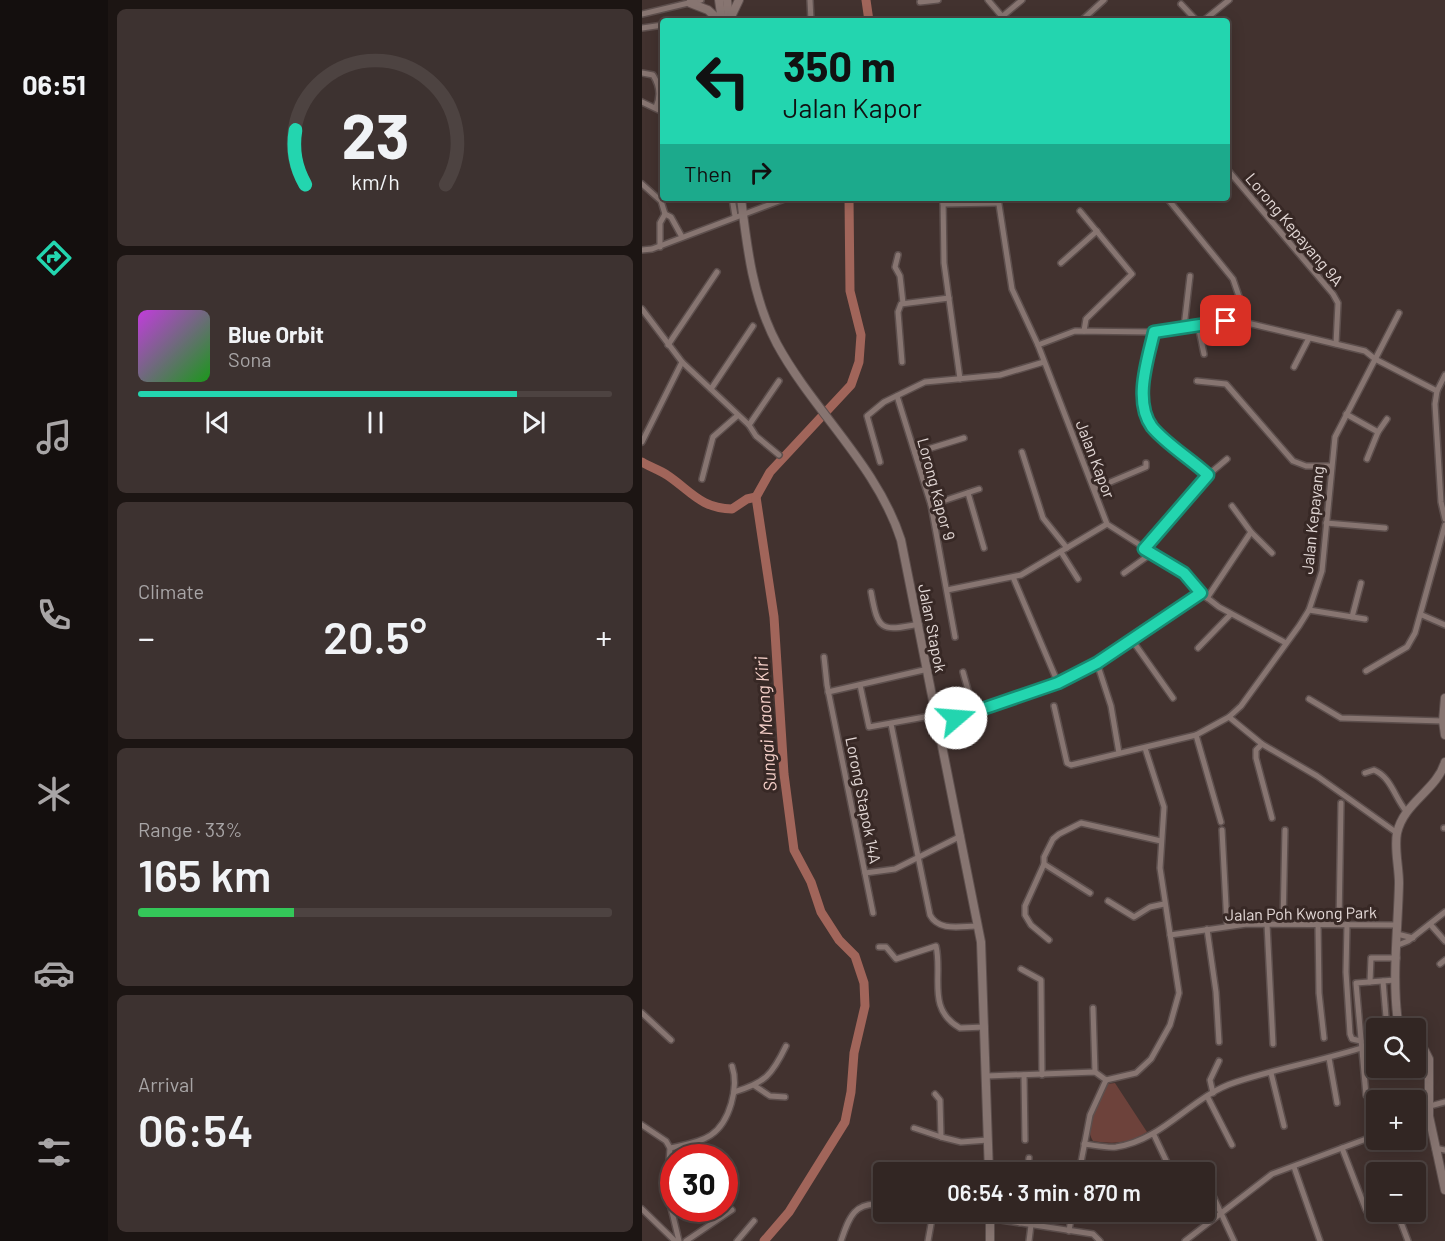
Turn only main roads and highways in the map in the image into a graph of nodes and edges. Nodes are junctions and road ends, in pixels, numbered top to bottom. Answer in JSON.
{"nodes":[{"id":1,"x":719,"y":0,"type":"edge"},
{"id":2,"x":727,"y":0,"type":"edge"},
{"id":3,"x":739,"y":0,"type":"edge"},
{"id":4,"x":691,"y":2,"type":"edge"},
{"id":5,"x":717,"y":18,"type":"edge"},
{"id":6,"x":721,"y":18,"type":"edge"},
{"id":7,"x":729,"y":18,"type":"edge"},
{"id":8,"x":730,"y":18,"type":"edge"},
{"id":9,"x":741,"y":201,"type":"edge"},
{"id":10,"x":1445,"y":698,"type":"edge"},
{"id":11,"x":1445,"y":735,"type":"edge"},
{"id":12,"x":1445,"y":762,"type":"edge"},
{"id":13,"x":1398,"y":1018,"type":"edge"},
{"id":14,"x":1426,"y":1053,"type":"edge"},
{"id":15,"x":989,"y":1162,"type":"edge"},
{"id":16,"x":1445,"y":1190,"type":"edge"},
{"id":17,"x":990,"y":1222,"type":"edge"},
{"id":18,"x":990,"y":1241,"type":"edge"}],
"edges":[{"from":1,"to":6,"type":"main road"},
{"from":2,"to":7,"type":"main road"},
{"from":3,"to":8,"type":"main road"},
{"from":4,"to":5,"type":"main road"},
{"from":9,"to":15,"type":"main road","name":"Jalan Stapok"},
{"from":10,"to":11,"type":"main road"},
{"from":12,"to":13,"type":"main road"},
{"from":14,"to":16,"type":"main road"},
{"from":17,"to":18,"type":"main road"}]}
